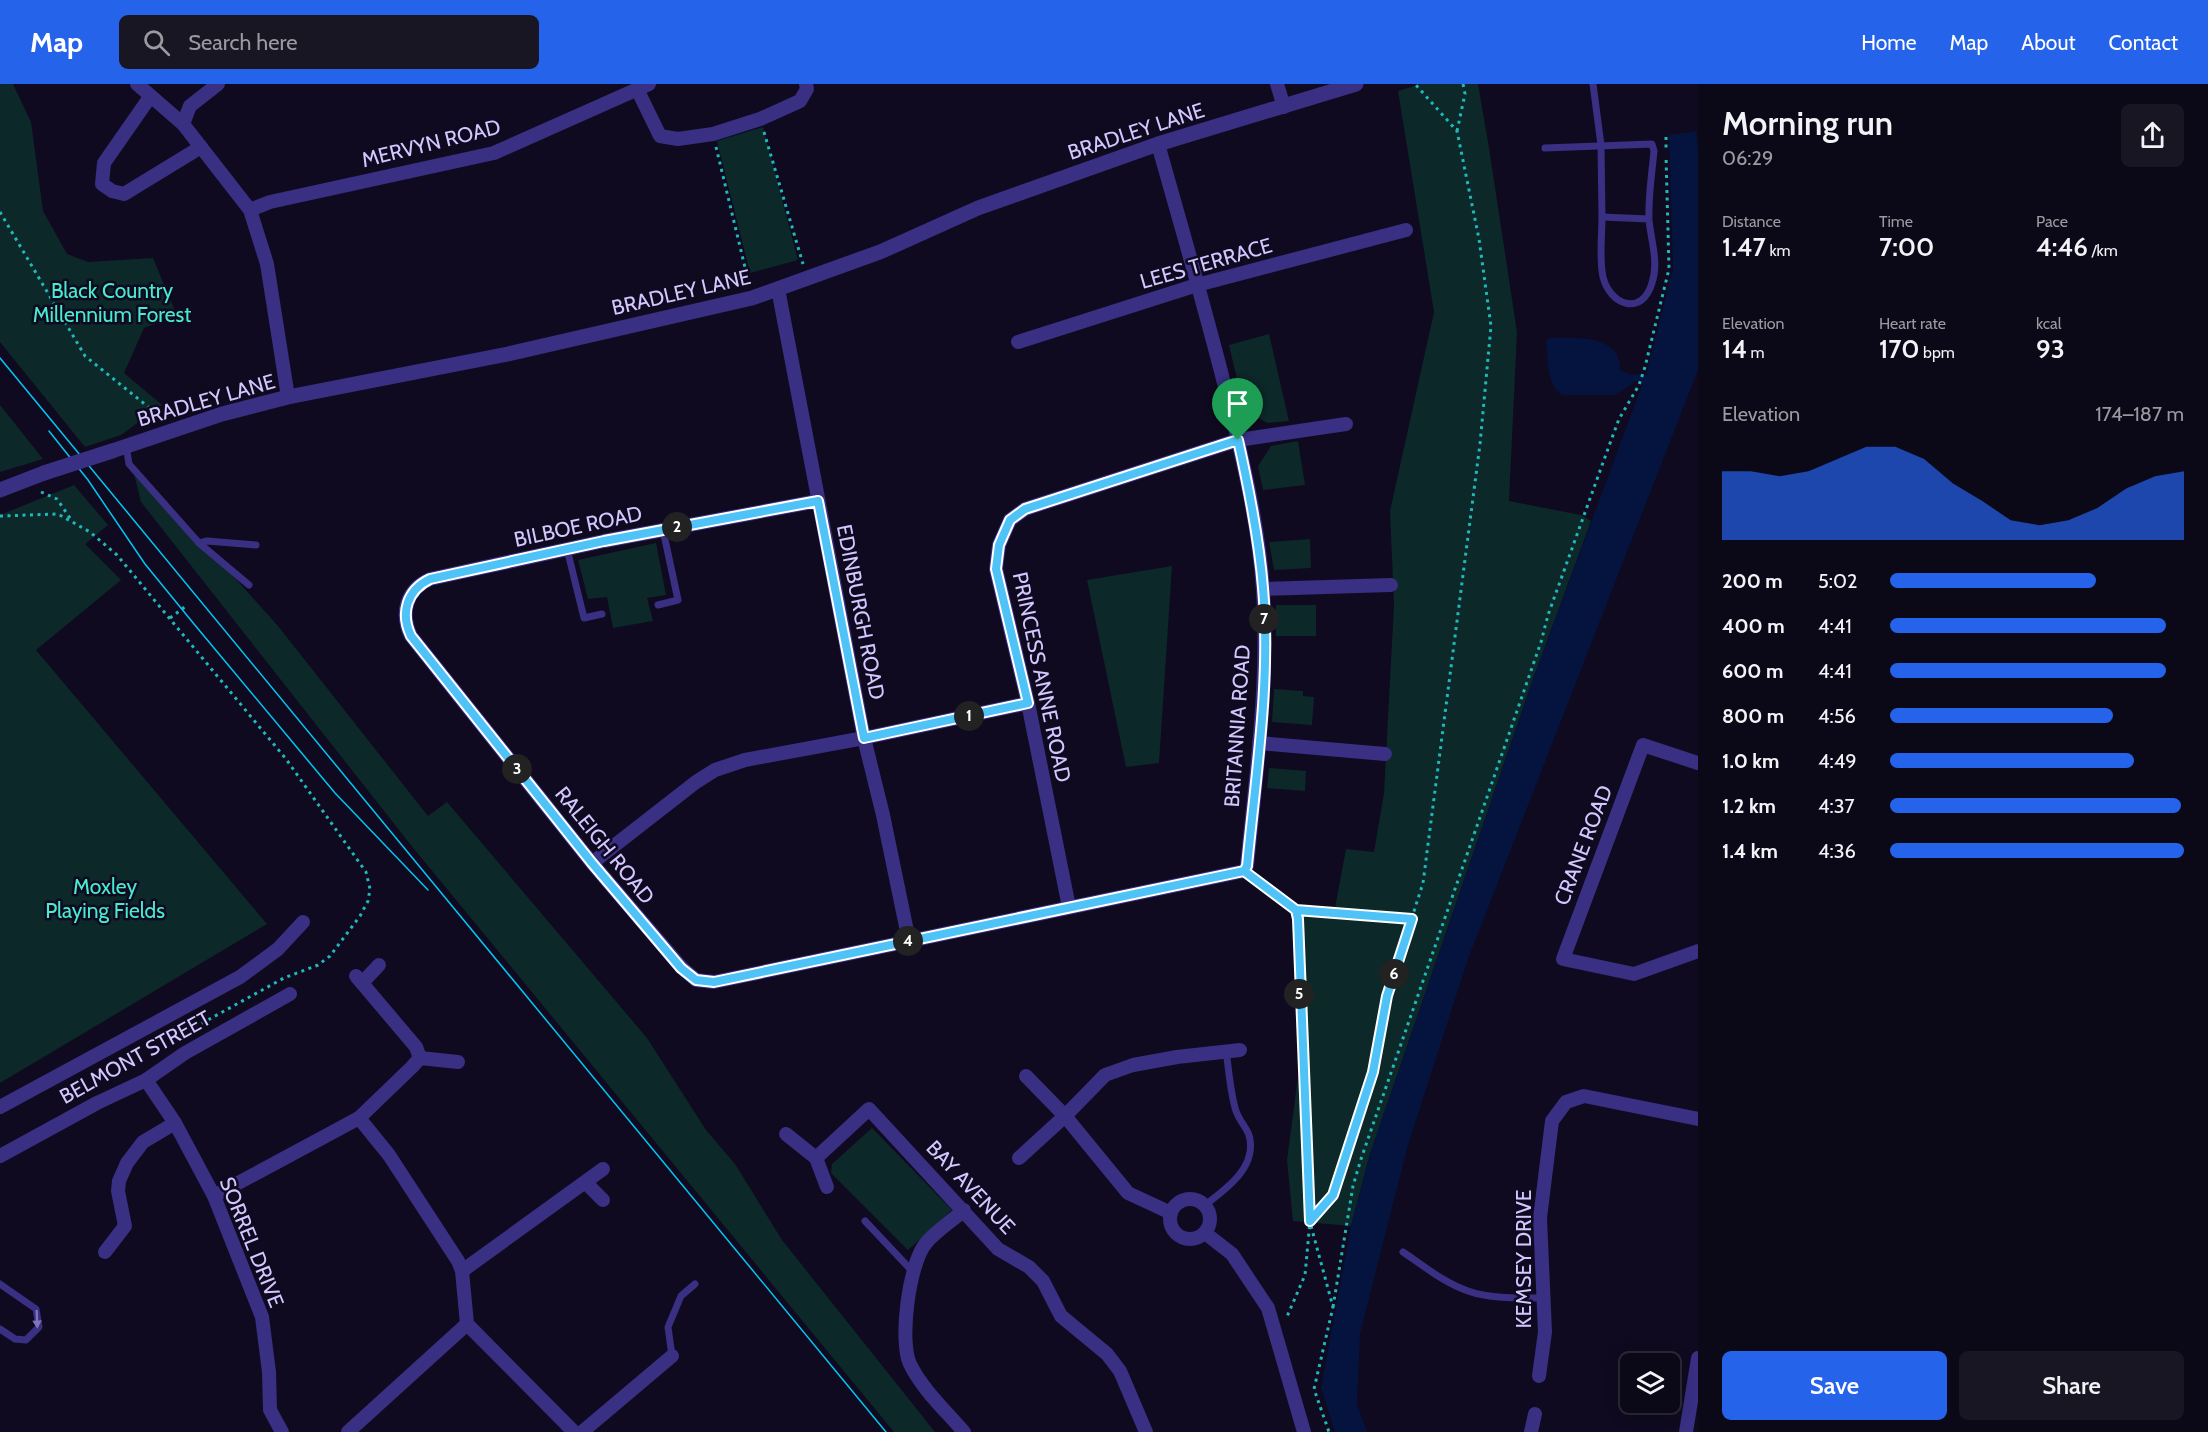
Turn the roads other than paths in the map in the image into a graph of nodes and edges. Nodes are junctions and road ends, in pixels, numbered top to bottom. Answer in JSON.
{"nodes":[{"id":1,"x":137,"y":84,"type":"edge"},
{"id":2,"x":218,"y":84,"type":"edge"},
{"id":3,"x":807,"y":84,"type":"edge"},
{"id":4,"x":1277,"y":84,"type":"edge"},
{"id":5,"x":1356,"y":84,"type":"edge"},
{"id":6,"x":1593,"y":84,"type":"edge"},
{"id":7,"x":643,"y":86,"type":"edge"},
{"id":8,"x":150,"y":97,"type":"junction"},
{"id":9,"x":1284,"y":107,"type":"junction"},
{"id":10,"x":183,"y":124,"type":"junction"},
{"id":11,"x":1158,"y":144,"type":"junction"},
{"id":12,"x":1601,"y":145,"type":"junction"},
{"id":13,"x":201,"y":147,"type":"junction"},
{"id":14,"x":1545,"y":148,"type":"dead end"},
{"id":15,"x":250,"y":210,"type":"junction"},
{"id":16,"x":1602,"y":217,"type":"junction"},
{"id":17,"x":1649,"y":219,"type":"junction"},
{"id":18,"x":1407,"y":230,"type":"dead end"},
{"id":19,"x":1197,"y":285,"type":"junction"},
{"id":20,"x":778,"y":289,"type":"junction"},
{"id":21,"x":1018,"y":342,"type":"dead end"},
{"id":22,"x":288,"y":397,"type":"junction"},
{"id":23,"x":1346,"y":424,"type":"dead end"},
{"id":24,"x":1238,"y":440,"type":"junction"},
{"id":25,"x":119,"y":448,"type":"junction"},
{"id":26,"x":0,"y":490,"type":"edge"},
{"id":27,"x":818,"y":501,"type":"junction"},
{"id":28,"x":663,"y":530,"type":"junction"},
{"id":29,"x":199,"y":543,"type":"junction"},
{"id":30,"x":256,"y":545,"type":"dead end"},
{"id":31,"x":567,"y":549,"type":"junction"},
{"id":32,"x":419,"y":584,"type":"joint"},
{"id":33,"x":249,"y":585,"type":"dead end"},
{"id":34,"x":1391,"y":585,"type":"dead end"},
{"id":35,"x":1263,"y":589,"type":"junction"},
{"id":36,"x":658,"y":605,"type":"dead end"},
{"id":37,"x":602,"y":614,"type":"dead end"},
{"id":38,"x":1028,"y":703,"type":"junction"},
{"id":39,"x":864,"y":738,"type":"junction"},
{"id":40,"x":1259,"y":743,"type":"junction"},
{"id":41,"x":1384,"y":754,"type":"dead end"},
{"id":42,"x":1698,"y":763,"type":"edge"},
{"id":43,"x":592,"y":863,"type":"junction"},
{"id":44,"x":1069,"y":907,"type":"junction"},
{"id":45,"x":303,"y":922,"type":"dead end"},
{"id":46,"x":909,"y":941,"type":"junction"},
{"id":47,"x":1698,"y":951,"type":"edge"},
{"id":48,"x":379,"y":965,"type":"dead end"},
{"id":49,"x":290,"y":994,"type":"dead end"},
{"id":50,"x":1233,"y":1051,"type":"joint"},
{"id":51,"x":420,"y":1058,"type":"junction"},
{"id":52,"x":458,"y":1062,"type":"dead end"},
{"id":53,"x":1026,"y":1076,"type":"dead end"},
{"id":54,"x":146,"y":1080,"type":"junction"},
{"id":55,"x":0,"y":1107,"type":"edge"},
{"id":56,"x":1065,"y":1116,"type":"junction"},
{"id":57,"x":359,"y":1118,"type":"junction"},
{"id":58,"x":1698,"y":1119,"type":"edge"},
{"id":59,"x":175,"y":1123,"type":"junction"},
{"id":60,"x":786,"y":1134,"type":"dead end"},
{"id":61,"x":0,"y":1156,"type":"edge"},
{"id":62,"x":816,"y":1158,"type":"junction"},
{"id":63,"x":1018,"y":1158,"type":"dead end"},
{"id":64,"x":603,"y":1169,"type":"dead end"},
{"id":65,"x":586,"y":1183,"type":"junction"},
{"id":66,"x":827,"y":1187,"type":"dead end"},
{"id":67,"x":214,"y":1196,"type":"junction"},
{"id":68,"x":603,"y":1200,"type":"dead end"},
{"id":69,"x":1205,"y":1206,"type":"junction"},
{"id":70,"x":964,"y":1210,"type":"junction"},
{"id":71,"x":1171,"y":1213,"type":"junction"},
{"id":72,"x":865,"y":1221,"type":"dead end"},
{"id":73,"x":1205,"y":1233,"type":"junction"},
{"id":74,"x":105,"y":1252,"type":"dead end"},
{"id":75,"x":1403,"y":1252,"type":"dead end"},
{"id":76,"x":462,"y":1271,"type":"junction"},
{"id":77,"x":913,"y":1272,"type":"junction"},
{"id":78,"x":0,"y":1284,"type":"edge"},
{"id":79,"x":695,"y":1284,"type":"dead end"},
{"id":80,"x":1543,"y":1298,"type":"junction"},
{"id":81,"x":467,"y":1324,"type":"junction"},
{"id":82,"x":0,"y":1329,"type":"edge"},
{"id":83,"x":672,"y":1356,"type":"joint"},
{"id":84,"x":1698,"y":1358,"type":"edge"},
{"id":85,"x":1539,"y":1376,"type":"dead end"},
{"id":86,"x":1535,"y":1414,"type":"dead end"},
{"id":87,"x":282,"y":1432,"type":"edge"},
{"id":88,"x":348,"y":1432,"type":"edge"},
{"id":89,"x":574,"y":1432,"type":"edge"},
{"id":90,"x":582,"y":1432,"type":"edge"},
{"id":91,"x":964,"y":1432,"type":"edge"},
{"id":92,"x":1146,"y":1432,"type":"edge"},
{"id":93,"x":1304,"y":1432,"type":"edge"},
{"id":94,"x":1531,"y":1432,"type":"edge"},
{"id":95,"x":1686,"y":1432,"type":"edge"}],
"edges":[{"from":1,"to":8,"type":"street"},
{"from":2,"to":10,"type":"street"},
{"from":3,"to":7,"type":"street"},
{"from":4,"to":9,"type":"street"},
{"from":5,"to":9,"type":"street","name":"BRADLEY LANE"},
{"from":6,"to":12,"type":"lane"},
{"from":7,"to":15,"type":"street","name":"MERVYN ROAD"},
{"from":8,"to":10,"type":"street"},
{"from":8,"to":13,"type":"street"},
{"from":9,"to":11,"type":"street","name":"BRADLEY LANE"},
{"from":10,"to":13,"type":"street"},
{"from":11,"to":19,"type":"street","name":"BRITANNIA ROAD"},
{"from":11,"to":20,"type":"street","name":"BRADLEY LANE"},
{"from":12,"to":14,"type":"lane"},
{"from":12,"to":16,"type":"lane"},
{"from":12,"to":17,"type":"lane"},
{"from":13,"to":15,"type":"street"},
{"from":15,"to":22,"type":"street"},
{"from":16,"to":17,"type":"lane"},
{"from":16,"to":17,"type":"lane"},
{"from":18,"to":19,"type":"street","name":"LEES TERRACE"},
{"from":19,"to":21,"type":"street","name":"LEES TERRACE"},
{"from":19,"to":24,"type":"street","name":"BRITANNIA ROAD"},
{"from":20,"to":22,"type":"street","name":"BRADLEY LANE"},
{"from":20,"to":27,"type":"street","name":"EDINBURGH ROAD"},
{"from":22,"to":25,"type":"street","name":"BRADLEY LANE"},
{"from":23,"to":24,"type":"street","name":"PRINCESS ANNE ROAD"},
{"from":24,"to":35,"type":"street","name":"BRITANNIA ROAD"},
{"from":24,"to":38,"type":"street","name":"PRINCESS ANNE ROAD"},
{"from":25,"to":26,"type":"street","name":"BRADLEY LANE","bridge":true},
{"from":25,"to":29,"type":"lane"},
{"from":27,"to":28,"type":"street","name":"BILBOE ROAD"},
{"from":27,"to":39,"type":"street","name":"EDINBURGH ROAD"},
{"from":28,"to":31,"type":"street","name":"BILBOE ROAD"},
{"from":28,"to":36,"type":"lane"},
{"from":29,"to":30,"type":"lane"},
{"from":29,"to":33,"type":"lane"},
{"from":31,"to":32,"type":"street","name":"BILBOE ROAD"},
{"from":31,"to":37,"type":"lane"},
{"from":32,"to":43,"type":"street","name":"RALEIGH ROAD"},
{"from":34,"to":35,"type":"street"},
{"from":35,"to":40,"type":"street","name":"BRITANNIA ROAD"},
{"from":38,"to":39,"type":"street"},
{"from":38,"to":44,"type":"street","name":"PRINCESS ANNE ROAD"},
{"from":39,"to":43,"type":"street"},
{"from":39,"to":46,"type":"street","name":"EDINBURGH ROAD"},
{"from":40,"to":41,"type":"street"},
{"from":40,"to":44,"type":"street","name":"BRITANNIA ROAD"},
{"from":42,"to":47,"type":"street","name":"CRANE ROAD"},
{"from":43,"to":46,"type":"street","name":"RALEIGH ROAD"},
{"from":44,"to":46,"type":"street"},
{"from":45,"to":55,"type":"street"},
{"from":48,"to":51,"type":"street"},
{"from":49,"to":54,"type":"street","name":"BELMONT STREET"},
{"from":50,"to":56,"type":"street"},
{"from":50,"to":69,"type":"lane"},
{"from":51,"to":52,"type":"street"},
{"from":51,"to":57,"type":"street"},
{"from":53,"to":56,"type":"street"},
{"from":54,"to":59,"type":"street","name":"SORREL DRIVE"},
{"from":54,"to":61,"type":"street","name":"BELMONT STREET"},
{"from":56,"to":63,"type":"street"},
{"from":56,"to":71,"type":"street"},
{"from":57,"to":67,"type":"street"},
{"from":57,"to":76,"type":"street"},
{"from":58,"to":80,"type":"street","name":"KEMSEY DRIVE"},
{"from":59,"to":67,"type":"street","name":"SORREL DRIVE"},
{"from":59,"to":74,"type":"street"},
{"from":60,"to":62,"type":"street"},
{"from":62,"to":66,"type":"street"},
{"from":62,"to":70,"type":"street","name":"BAY AVENUE"},
{"from":64,"to":65,"type":"street"},
{"from":65,"to":68,"type":"street"},
{"from":65,"to":76,"type":"street"},
{"from":67,"to":87,"type":"street","name":"SORREL DRIVE"},
{"from":69,"to":71,"type":"street"},
{"from":69,"to":73,"type":"street"},
{"from":70,"to":77,"type":"street"},
{"from":70,"to":92,"type":"street","name":"BAY AVENUE"},
{"from":71,"to":73,"type":"street"},
{"from":72,"to":77,"type":"lane"},
{"from":73,"to":93,"type":"street"},
{"from":75,"to":80,"type":"lane"},
{"from":76,"to":81,"type":"street"},
{"from":77,"to":91,"type":"street"},
{"from":78,"to":82,"type":"lane","one_way":true},
{"from":79,"to":83,"type":"lane"},
{"from":80,"to":85,"type":"street","name":"KEMSEY DRIVE"},
{"from":81,"to":88,"type":"street"},
{"from":81,"to":89,"type":"street"},
{"from":83,"to":90,"type":"street"},
{"from":84,"to":95,"type":"street"},
{"from":86,"to":94,"type":"street"}]}
